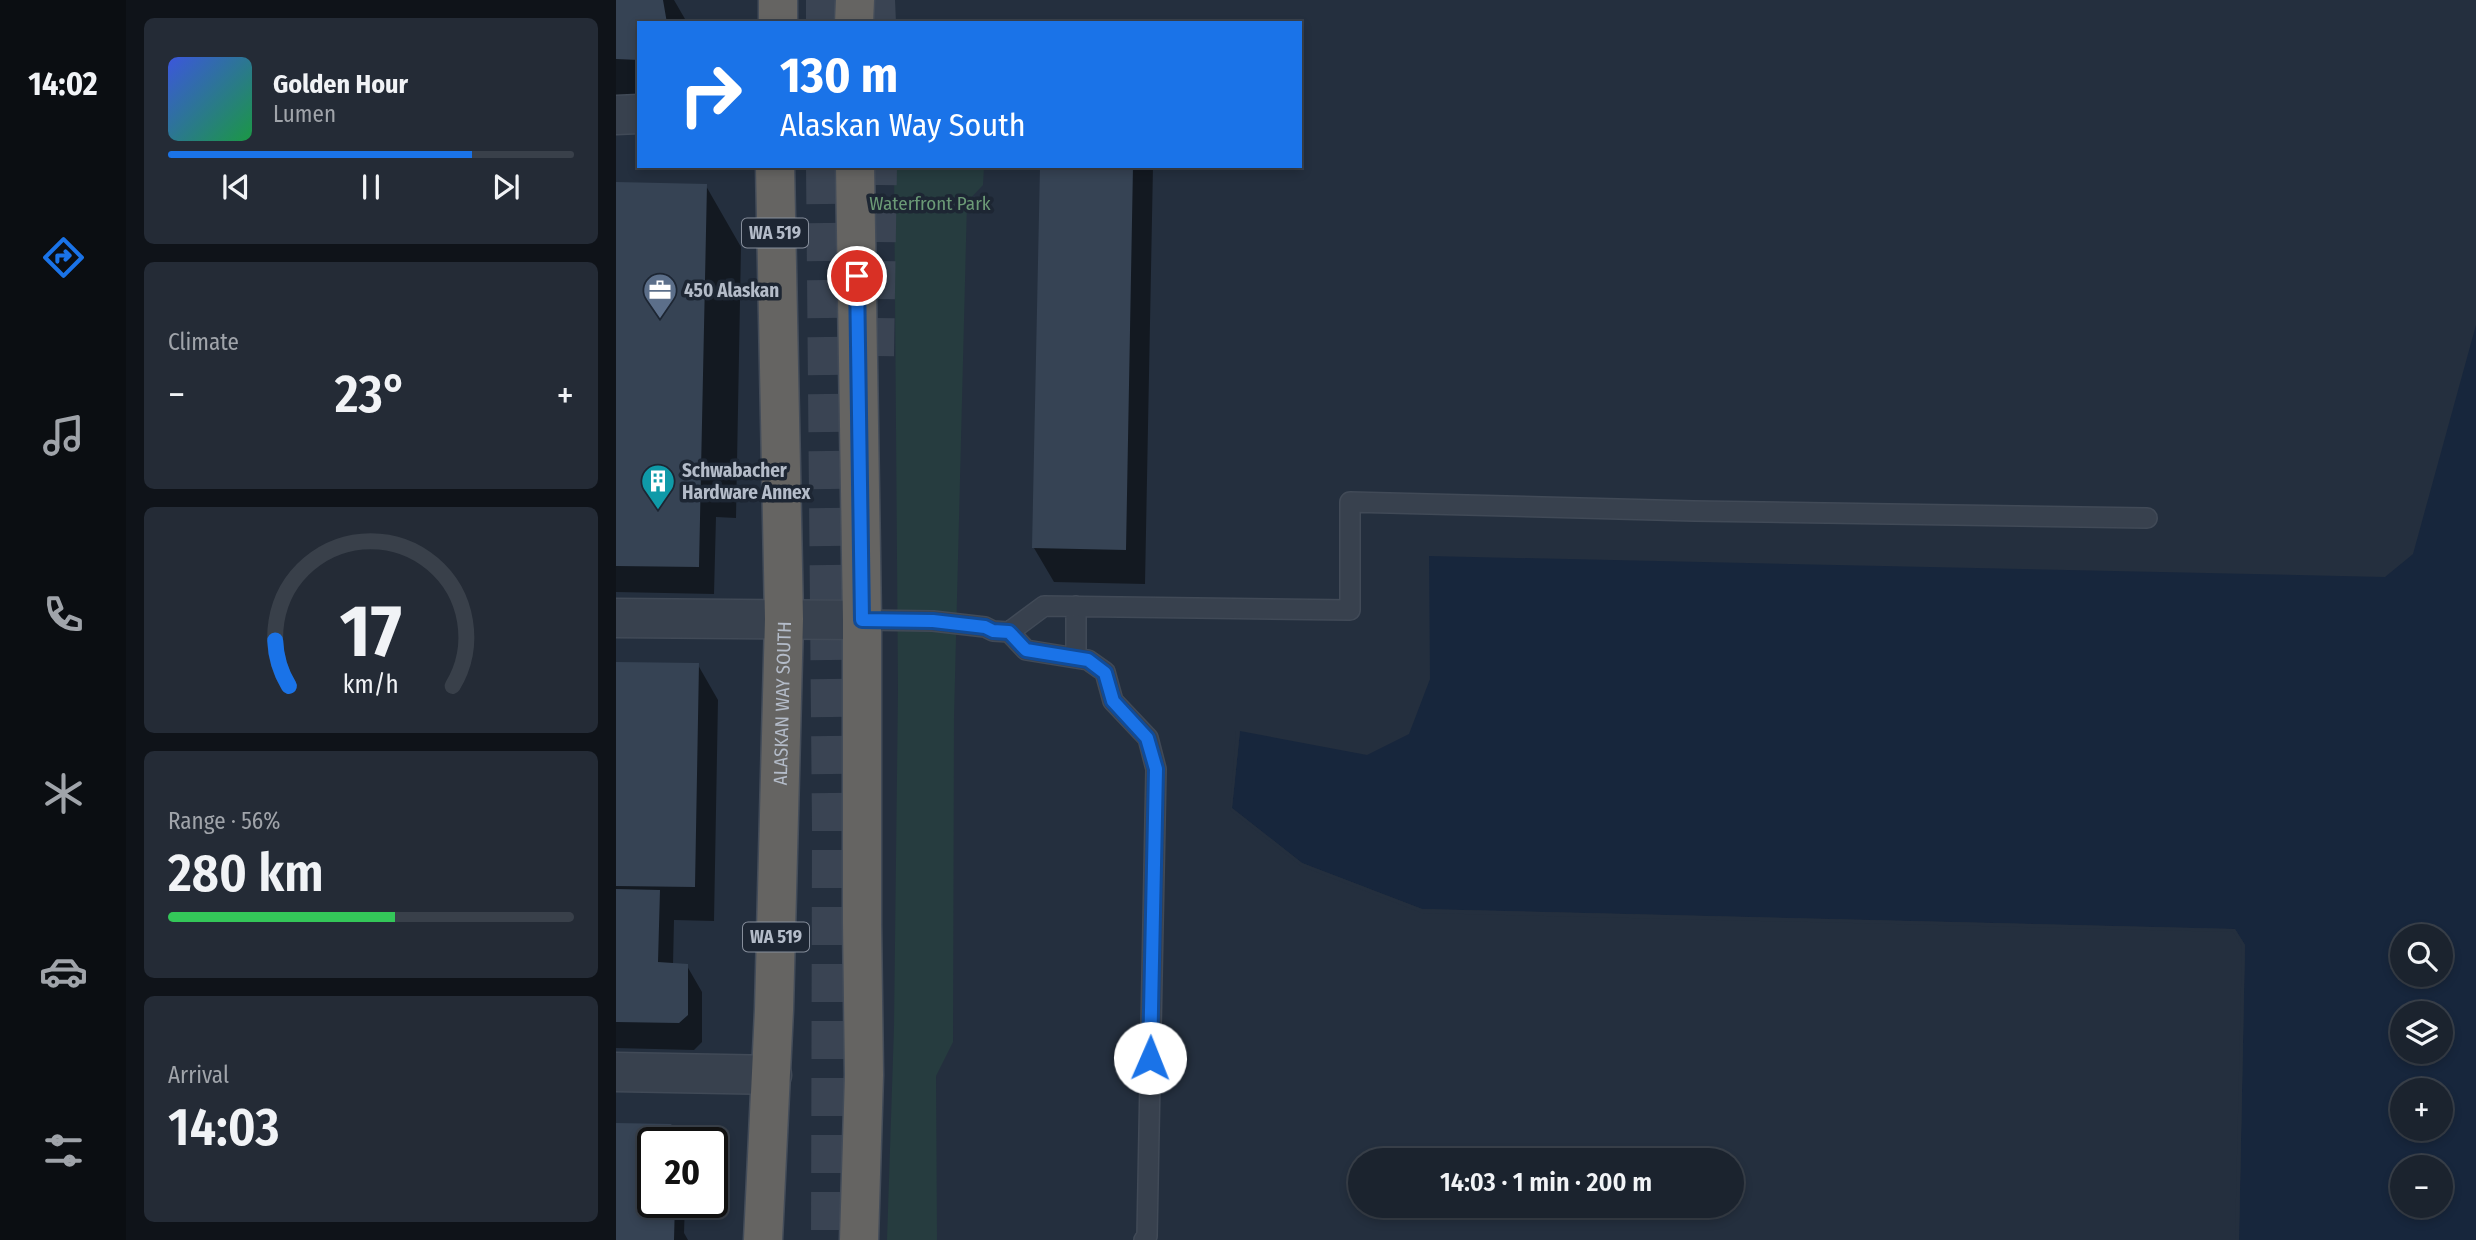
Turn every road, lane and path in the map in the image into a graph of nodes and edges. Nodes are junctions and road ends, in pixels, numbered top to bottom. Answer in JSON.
{"nodes":[{"id":1,"x":778,"y":0,"type":"edge"},
{"id":2,"x":855,"y":0,"type":"edge"},
{"id":3,"x":778,"y":21,"type":"edge"},
{"id":4,"x":854,"y":21,"type":"edge"},
{"id":5,"x":637,"y":114,"type":"edge"},
{"id":6,"x":616,"y":115,"type":"edge"},
{"id":7,"x":775,"y":168,"type":"edge"},
{"id":8,"x":855,"y":168,"type":"edge"},
{"id":9,"x":2147,"y":518,"type":"dead end"},
{"id":10,"x":1076,"y":606,"type":"junction"},
{"id":11,"x":616,"y":618,"type":"edge"},
{"id":12,"x":784,"y":619,"type":"junction"},
{"id":13,"x":862,"y":620,"type":"junction"},
{"id":14,"x":1009,"y":632,"type":"junction"},
{"id":15,"x":1076,"y":658,"type":"junction"},
{"id":16,"x":616,"y":1072,"type":"edge"},
{"id":17,"x":772,"y":1075,"type":"junction"},
{"id":18,"x":764,"y":1240,"type":"edge"},
{"id":19,"x":859,"y":1240,"type":"edge"},
{"id":20,"x":1144,"y":1240,"type":"edge"}],
"edges":[{"from":1,"to":3,"type":"highway"},
{"from":2,"to":4,"type":"highway"},
{"from":5,"to":6,"type":"street"},
{"from":7,"to":12,"type":"highway","name":"ALASKAN WAY SOUTH","number":"WA 519"},
{"from":8,"to":13,"type":"highway"},
{"from":9,"to":10,"type":"lane"},
{"from":10,"to":14,"type":"lane"},
{"from":10,"to":15,"type":"lane"},
{"from":11,"to":12,"type":"street"},
{"from":12,"to":13,"type":"street"},
{"from":12,"to":17,"type":"highway","name":"ALASKAN WAY SOUTH","number":"WA 519"},
{"from":13,"to":14,"type":"lane"},
{"from":13,"to":19,"type":"highway"},
{"from":14,"to":15,"type":"lane"},
{"from":15,"to":20,"type":"lane"},
{"from":16,"to":17,"type":"street"},
{"from":17,"to":18,"type":"highway","name":"ALASKAN WAY SOUTH","number":"WA 519"}]}
